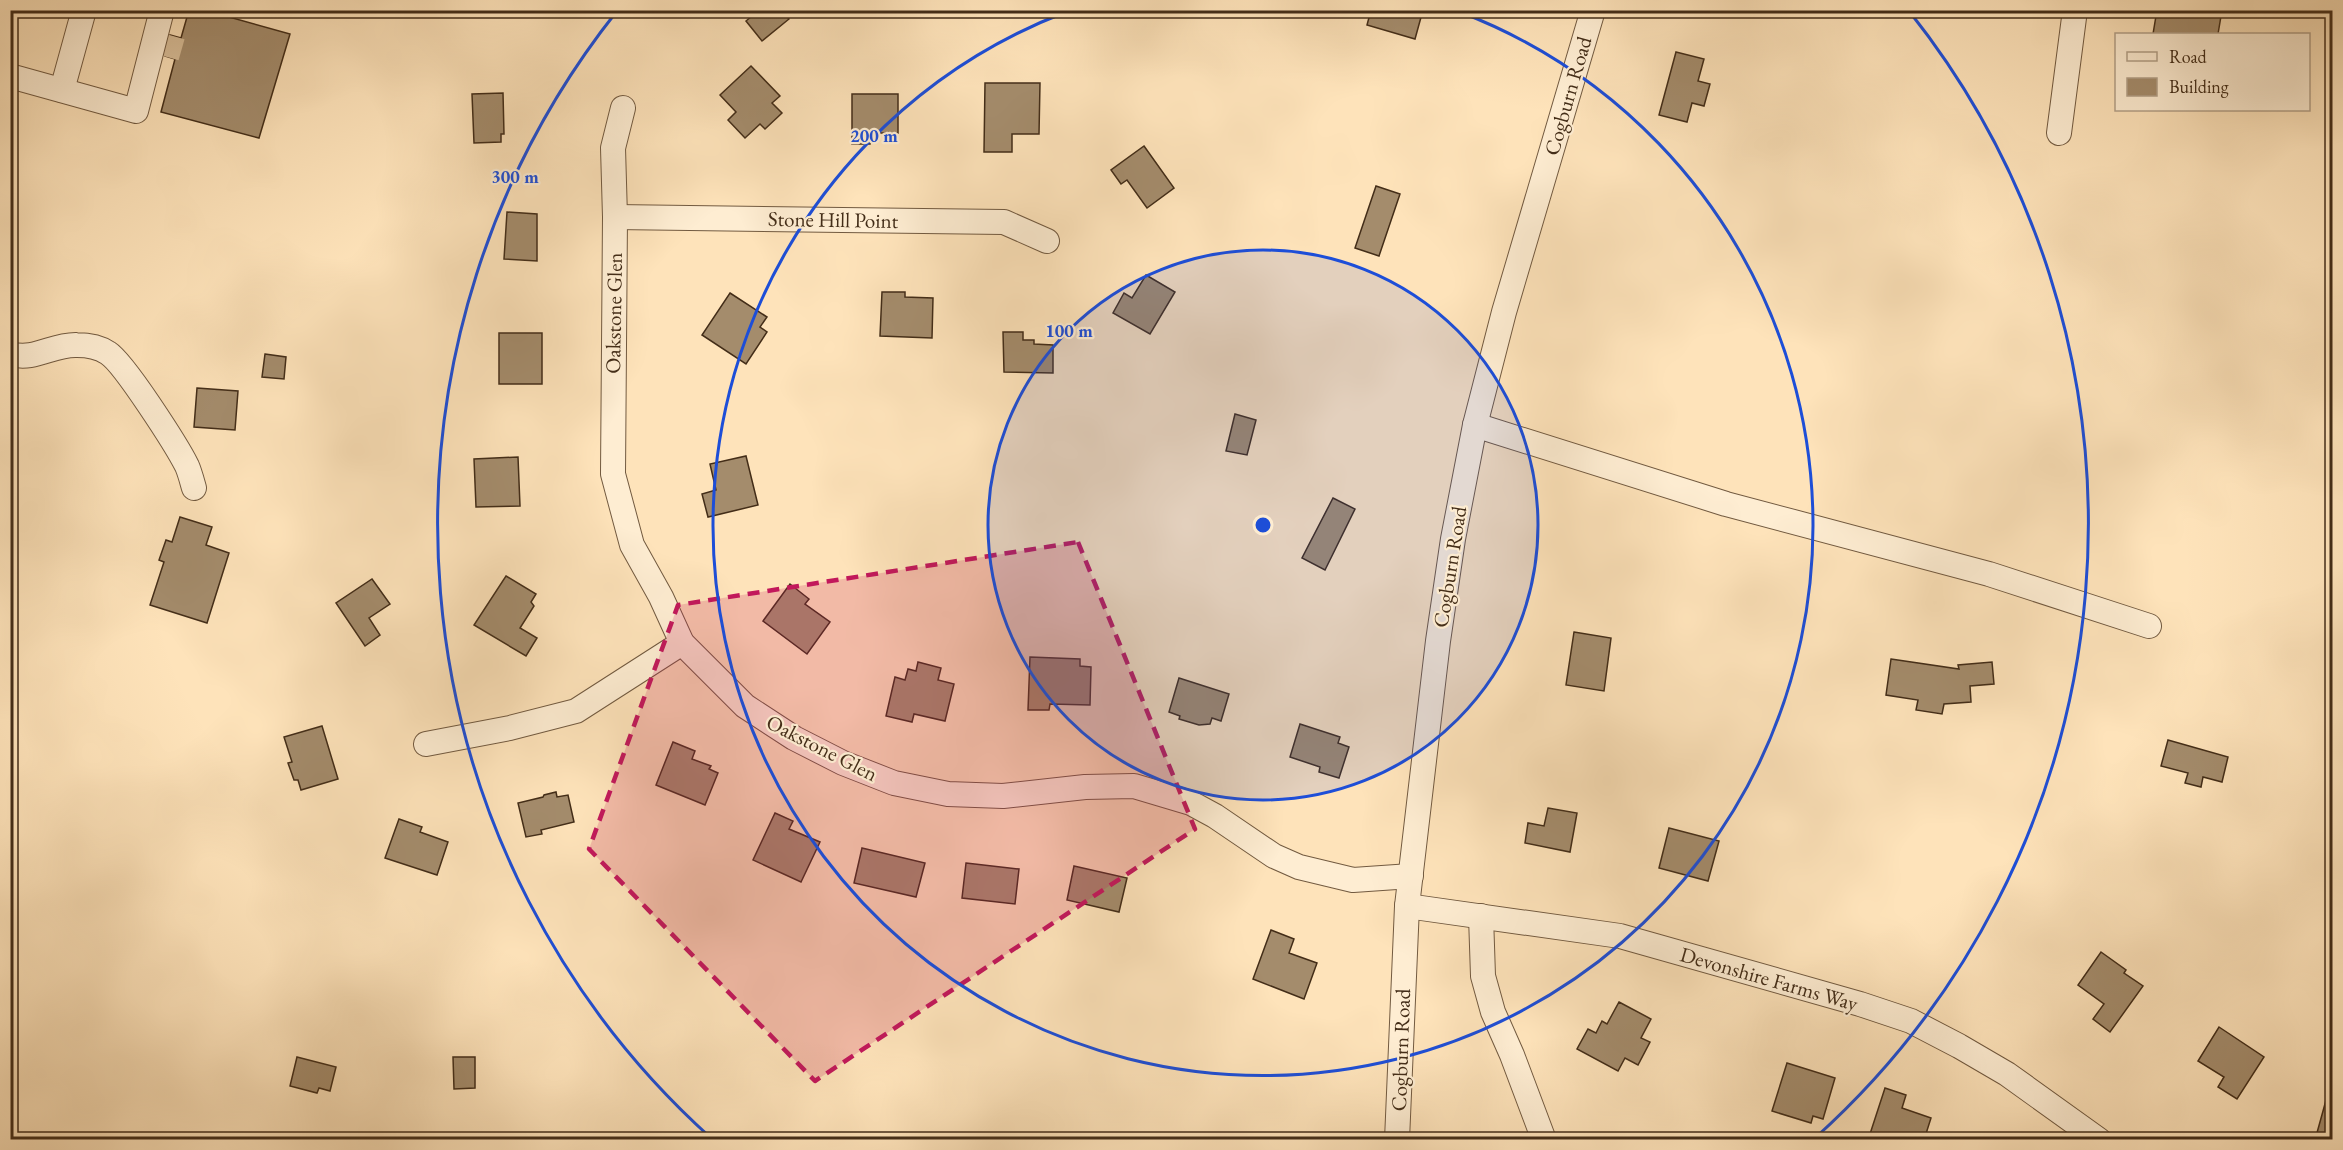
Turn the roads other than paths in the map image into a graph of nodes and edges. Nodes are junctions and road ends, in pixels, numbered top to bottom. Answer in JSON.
{"nodes":[{"id":1,"x":84,"y":10,"type":"edge"},
{"id":2,"x":164,"y":10,"type":"edge"},
{"id":3,"x":1593,"y":10,"type":"edge"},
{"id":4,"x":2075,"y":10,"type":"edge"},
{"id":5,"x":10,"y":76,"type":"edge"},
{"id":6,"x":143,"y":82,"type":"junction"},
{"id":7,"x":62,"y":90,"type":"junction"},
{"id":8,"x":623,"y":108,"type":"dead end"},
{"id":9,"x":2059,"y":133,"type":"dead end"},
{"id":10,"x":615,"y":217,"type":"junction"},
{"id":11,"x":1047,"y":241,"type":"dead end"},
{"id":12,"x":10,"y":354,"type":"edge"},
{"id":13,"x":1475,"y":425,"type":"junction"},
{"id":14,"x":194,"y":488,"type":"dead end"},
{"id":15,"x":2149,"y":626,"type":"dead end"},
{"id":16,"x":682,"y":644,"type":"junction"},
{"id":17,"x":426,"y":744,"type":"dead end"},
{"id":18,"x":1411,"y":876,"type":"junction"},
{"id":19,"x":1407,"y":906,"type":"junction"},
{"id":20,"x":1481,"y":916,"type":"junction"},
{"id":21,"x":1398,"y":1140,"type":"edge"},
{"id":22,"x":1544,"y":1140,"type":"edge"},
{"id":23,"x":2099,"y":1140,"type":"edge"}],
"edges":[{"from":1,"to":7,"type":"street"},
{"from":2,"to":6,"type":"street"},
{"from":2,"to":6,"type":"street"},
{"from":3,"to":13,"type":"street","name":"Cogburn Road"},
{"from":4,"to":9,"type":"street"},
{"from":5,"to":7,"type":"street"},
{"from":6,"to":7,"type":"street"},
{"from":8,"to":10,"type":"street","name":"Oakstone Glen"},
{"from":10,"to":11,"type":"street","name":"Stone Hill Point"},
{"from":10,"to":16,"type":"street","name":"Oakstone Glen"},
{"from":12,"to":14,"type":"street"},
{"from":13,"to":15,"type":"street"},
{"from":13,"to":18,"type":"street","name":"Cogburn Road"},
{"from":16,"to":17,"type":"street"},
{"from":16,"to":18,"type":"street","name":"Oakstone Glen"},
{"from":18,"to":19,"type":"street","name":"Cogburn Road"},
{"from":19,"to":20,"type":"street","name":"Devonshire Farms Way"},
{"from":19,"to":21,"type":"street","name":"Cogburn Road"},
{"from":20,"to":22,"type":"street"},
{"from":20,"to":23,"type":"street","name":"Devonshire Farms Way"}]}
